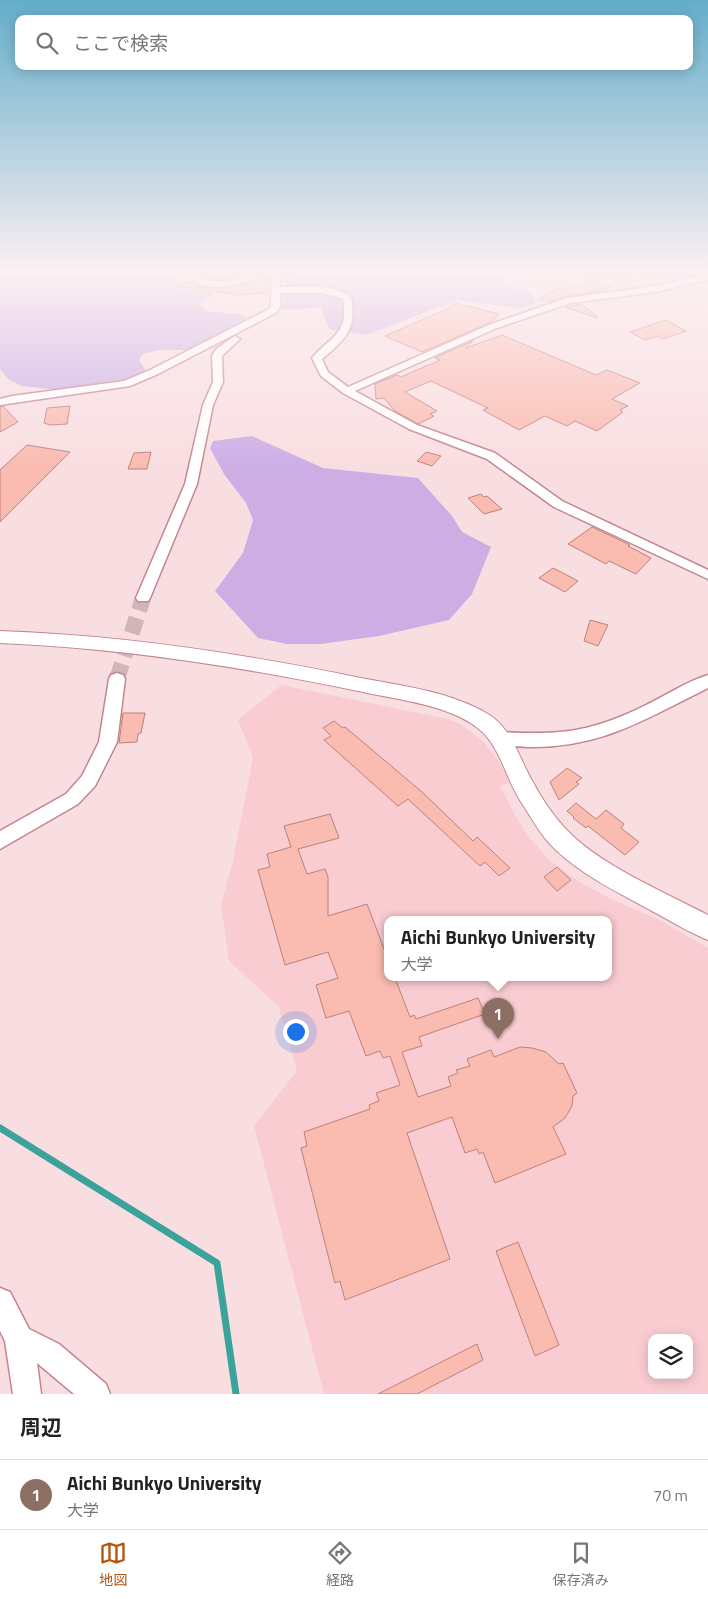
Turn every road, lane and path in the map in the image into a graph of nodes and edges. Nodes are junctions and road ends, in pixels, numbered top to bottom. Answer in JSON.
{"nodes":[{"id":1,"x":220,"y":338,"type":"edge"},
{"id":2,"x":237,"y":338,"type":"edge"},
{"id":3,"x":341,"y":338,"type":"edge"},
{"id":4,"x":467,"y":338,"type":"edge"},
{"id":5,"x":347,"y":391,"type":"junction"},
{"id":6,"x":0,"y":402,"type":"edge"},
{"id":7,"x":708,"y":575,"type":"edge"},
{"id":8,"x":143,"y":598,"type":"tunnel mouth"},
{"id":9,"x":0,"y":637,"type":"edge"},
{"id":10,"x":117,"y":679,"type":"tunnel mouth"},
{"id":11,"x":708,"y":681,"type":"edge"},
{"id":12,"x":500,"y":739,"type":"junction"},
{"id":13,"x":0,"y":841,"type":"edge"},
{"id":14,"x":708,"y":928,"type":"edge"},
{"id":15,"x":0,"y":1302,"type":"edge"},
{"id":16,"x":19,"y":1339,"type":"junction"},
{"id":17,"x":27,"y":1394,"type":"edge"},
{"id":18,"x":96,"y":1394,"type":"edge"}],
"edges":[{"from":1,"to":6,"type":"street"},
{"from":2,"to":8,"type":"street"},
{"from":3,"to":5,"type":"street"},
{"from":4,"to":5,"type":"street"},
{"from":5,"to":7,"type":"street"},
{"from":9,"to":12,"type":"street"},
{"from":10,"to":13,"type":"street"},
{"from":11,"to":12,"type":"street"},
{"from":12,"to":14,"type":"street"},
{"from":15,"to":16,"type":"street"},
{"from":16,"to":17,"type":"street"},
{"from":16,"to":18,"type":"street"}]}
